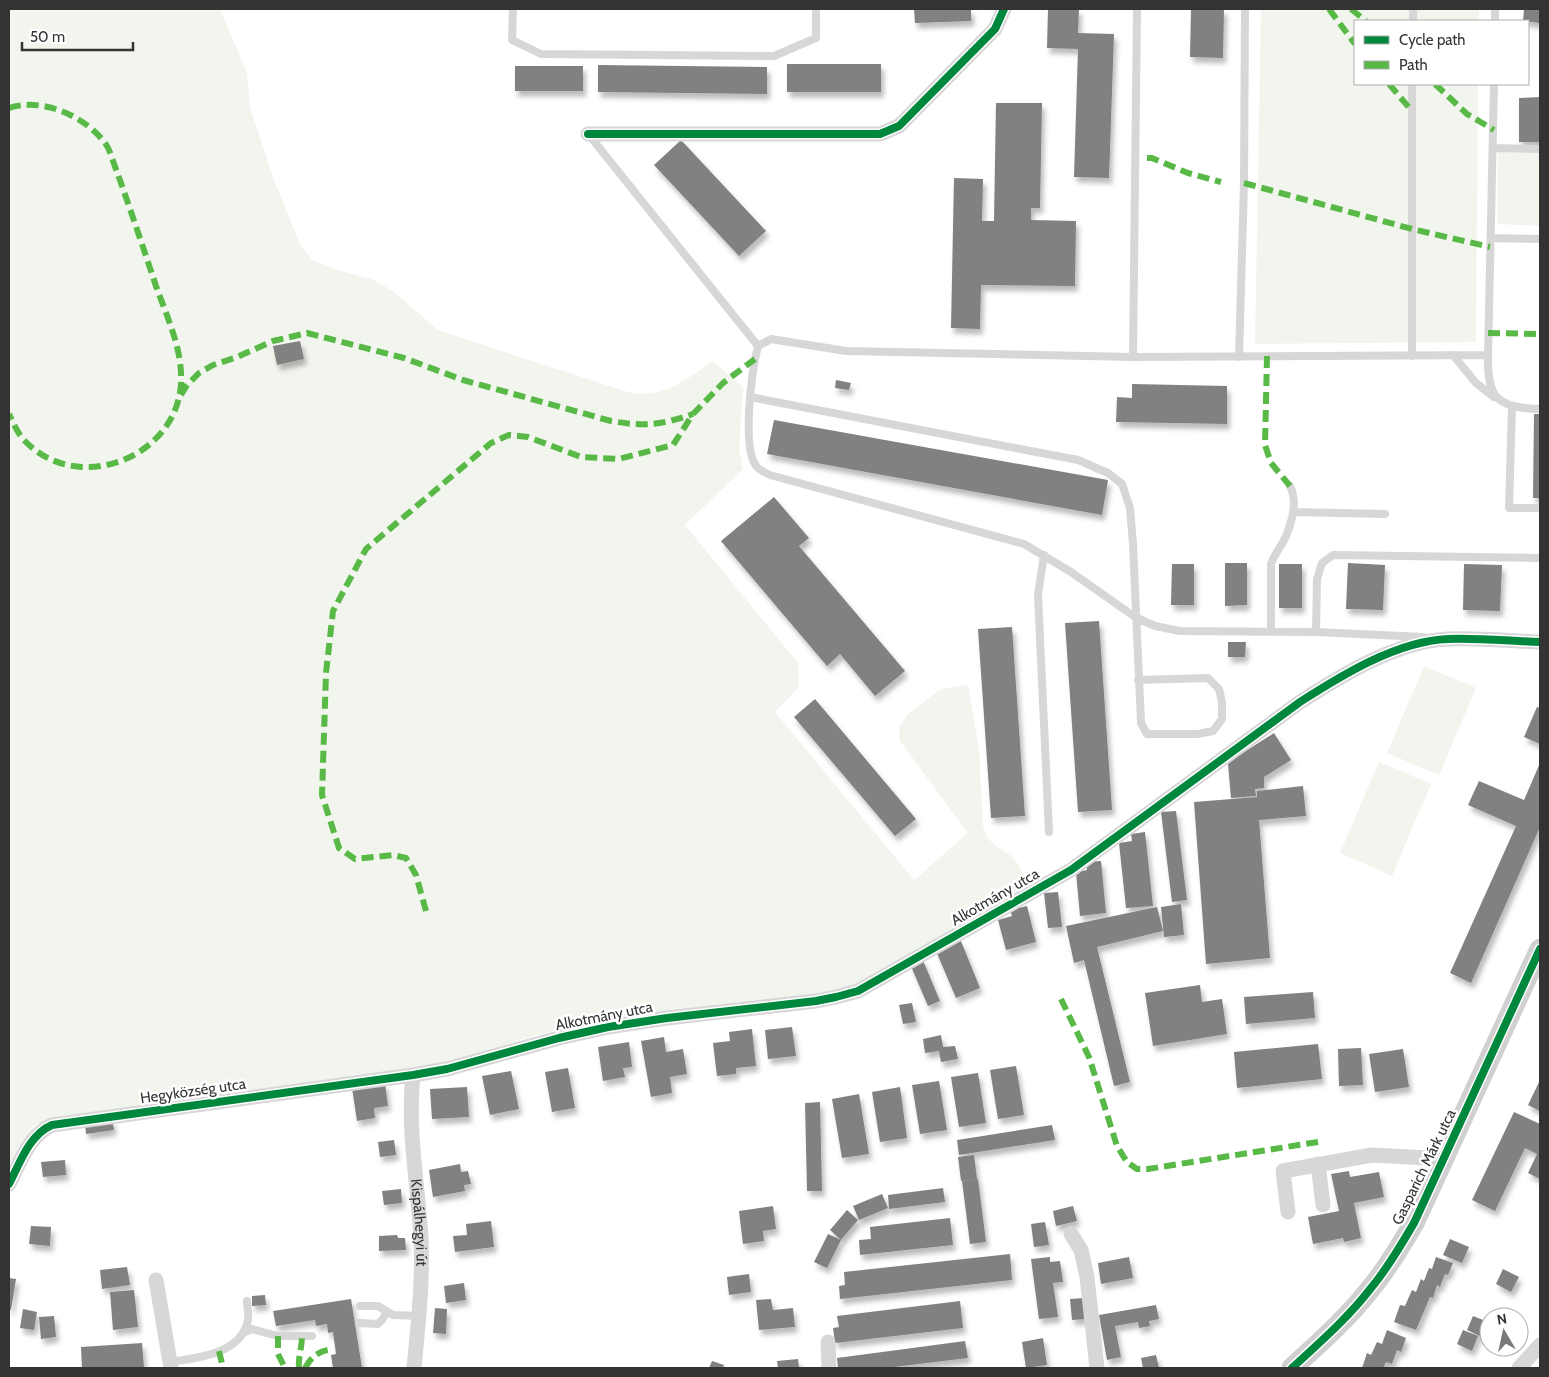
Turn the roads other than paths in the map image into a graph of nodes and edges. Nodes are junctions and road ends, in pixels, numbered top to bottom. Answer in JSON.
{"nodes":[{"id":1,"x":512,"y":9,"type":"edge"},
{"id":2,"x":816,"y":9,"type":"edge"},
{"id":3,"x":1004,"y":9,"type":"edge"},
{"id":4,"x":1137,"y":9,"type":"edge"},
{"id":5,"x":1246,"y":9,"type":"edge"},
{"id":6,"x":1412,"y":85,"type":"edge"},
{"id":7,"x":1494,"y":85,"type":"edge"},
{"id":8,"x":588,"y":134,"type":"joint"},
{"id":9,"x":1493,"y":148,"type":"junction"},
{"id":10,"x":1540,"y":149,"type":"edge"},
{"id":11,"x":1491,"y":238,"type":"junction"},
{"id":12,"x":1540,"y":239,"type":"edge"},
{"id":13,"x":758,"y":346,"type":"junction"},
{"id":14,"x":1488,"y":355,"type":"junction"},
{"id":15,"x":1412,"y":356,"type":"junction"},
{"id":16,"x":1453,"y":356,"type":"junction"},
{"id":17,"x":1239,"y":357,"type":"junction"},
{"id":18,"x":1133,"y":358,"type":"junction"},
{"id":19,"x":750,"y":397,"type":"junction"},
{"id":20,"x":1498,"y":400,"type":"junction"},
{"id":21,"x":1512,"y":407,"type":"junction"},
{"id":22,"x":1540,"y":409,"type":"edge"},
{"id":23,"x":1290,"y":486,"type":"dead end"},
{"id":24,"x":1540,"y":508,"type":"edge"},
{"id":25,"x":1293,"y":512,"type":"junction"},
{"id":26,"x":1386,"y":514,"type":"dead end"},
{"id":27,"x":1044,"y":555,"type":"junction"},
{"id":28,"x":1540,"y":558,"type":"edge"},
{"id":29,"x":1135,"y":617,"type":"junction"},
{"id":30,"x":1271,"y":631,"type":"junction"},
{"id":31,"x":1316,"y":632,"type":"junction"},
{"id":32,"x":1446,"y":639,"type":"junction"},
{"id":33,"x":1540,"y":642,"type":"edge"},
{"id":34,"x":1138,"y":680,"type":"junction"},
{"id":35,"x":1049,"y":832,"type":"dead end"},
{"id":36,"x":1540,"y":949,"type":"edge"},
{"id":37,"x":413,"y":1075,"type":"junction"},
{"id":38,"x":1443,"y":1162,"type":"junction"},
{"id":39,"x":1318,"y":1164,"type":"junction"},
{"id":40,"x":9,"y":1184,"type":"edge"},
{"id":41,"x":1323,"y":1205,"type":"dead end"},
{"id":42,"x":1288,"y":1212,"type":"dead end"},
{"id":43,"x":1071,"y":1234,"type":"dead end"},
{"id":44,"x":156,"y":1280,"type":"dead end"},
{"id":45,"x":246,"y":1301,"type":"dead end"},
{"id":46,"x":360,"y":1306,"type":"dead end"},
{"id":47,"x":387,"y":1312,"type":"junction"},
{"id":48,"x":419,"y":1316,"type":"junction"},
{"id":49,"x":359,"y":1323,"type":"dead end"},
{"id":50,"x":243,"y":1332,"type":"junction"},
{"id":51,"x":312,"y":1336,"type":"dead end"},
{"id":52,"x":828,"y":1342,"type":"dead end"},
{"id":53,"x":1540,"y":1345,"type":"edge"},
{"id":54,"x":171,"y":1365,"type":"edge"},
{"id":55,"x":414,"y":1368,"type":"edge"},
{"id":56,"x":829,"y":1368,"type":"edge"},
{"id":57,"x":1097,"y":1368,"type":"edge"},
{"id":58,"x":1292,"y":1368,"type":"edge"},
{"id":59,"x":1519,"y":1368,"type":"edge"}],
"edges":[{"from":1,"to":2,"type":"lane"},
{"from":3,"to":8,"type":"street"},
{"from":4,"to":18,"type":"lane"},
{"from":5,"to":17,"type":"lane"},
{"from":6,"to":15,"type":"lane"},
{"from":7,"to":9,"type":"lane"},
{"from":8,"to":13,"type":"lane"},
{"from":9,"to":10,"type":"lane"},
{"from":9,"to":11,"type":"lane"},
{"from":11,"to":12,"type":"lane"},
{"from":11,"to":14,"type":"lane"},
{"from":13,"to":18,"type":"lane"},
{"from":13,"to":19,"type":"lane"},
{"from":14,"to":16,"type":"lane"},
{"from":14,"to":20,"type":"lane"},
{"from":15,"to":16,"type":"lane"},
{"from":15,"to":17,"type":"lane"},
{"from":16,"to":20,"type":"lane"},
{"from":17,"to":18,"type":"lane"},
{"from":19,"to":27,"type":"lane"},
{"from":19,"to":29,"type":"lane"},
{"from":20,"to":21,"type":"lane"},
{"from":21,"to":22,"type":"lane"},
{"from":21,"to":24,"type":"lane"},
{"from":23,"to":25,"type":"lane"},
{"from":25,"to":26,"type":"lane"},
{"from":25,"to":30,"type":"lane"},
{"from":27,"to":29,"type":"lane"},
{"from":27,"to":35,"type":"lane"},
{"from":28,"to":31,"type":"lane"},
{"from":29,"to":30,"type":"lane"},
{"from":29,"to":34,"type":"lane"},
{"from":30,"to":31,"type":"lane"},
{"from":31,"to":32,"type":"lane"},
{"from":32,"to":33,"type":"street","name":"Alkotmány utca"},
{"from":32,"to":37,"type":"street","name":"Alkotmány utca"},
{"from":34,"to":34,"type":"lane"},
{"from":36,"to":38,"type":"street","name":"Gasparich Márk utca"},
{"from":37,"to":40,"type":"street","name":"Hegyközség utca"},
{"from":37,"to":48,"type":"street","name":"Kispálhegyi út"},
{"from":38,"to":39,"type":"street"},
{"from":38,"to":58,"type":"street","name":"Gasparich Márk utca"},
{"from":39,"to":41,"type":"street"},
{"from":39,"to":42,"type":"street"},
{"from":43,"to":57,"type":"street"},
{"from":44,"to":54,"type":"street"},
{"from":45,"to":50,"type":"lane"},
{"from":46,"to":47,"type":"lane"},
{"from":47,"to":48,"type":"lane"},
{"from":47,"to":49,"type":"lane"},
{"from":48,"to":55,"type":"street","name":"Kispálhegyi út"},
{"from":50,"to":51,"type":"lane"},
{"from":50,"to":54,"type":"lane"},
{"from":52,"to":56,"type":"street"},
{"from":53,"to":59,"type":"street"}]}
